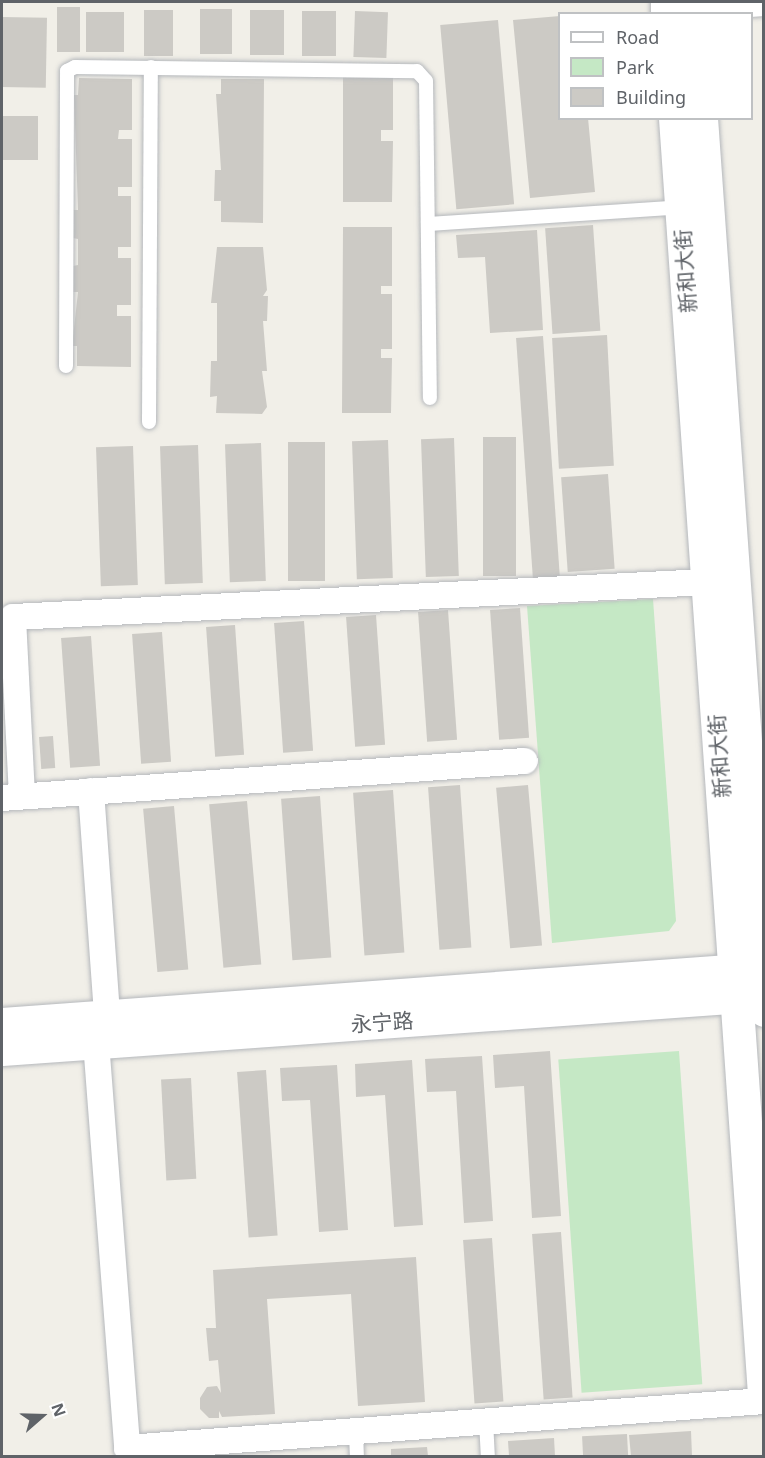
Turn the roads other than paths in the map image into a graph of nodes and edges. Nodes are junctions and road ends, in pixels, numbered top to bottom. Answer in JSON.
{"nodes":[{"id":1,"x":764,"y":3,"type":"edge"},
{"id":2,"x":683,"y":8,"type":"edge"},
{"id":3,"x":151,"y":67,"type":"junction"},
{"id":4,"x":675,"y":120,"type":"edge"},
{"id":5,"x":701,"y":120,"type":"edge"},
{"id":6,"x":681,"y":207,"type":"junction"},
{"id":7,"x":428,"y":224,"type":"junction"},
{"id":8,"x":66,"y":366,"type":"dead end"},
{"id":9,"x":430,"y":398,"type":"dead end"},
{"id":10,"x":149,"y":422,"type":"dead end"},
{"id":11,"x":707,"y":582,"type":"junction"},
{"id":12,"x":525,"y":761,"type":"dead end"},
{"id":13,"x":91,"y":791,"type":"junction"},
{"id":14,"x":12,"y":797,"type":"edge"},
{"id":15,"x":755,"y":986,"type":"edge"},
{"id":16,"x":2,"y":1024,"type":"edge"},
{"id":17,"x":102,"y":1029,"type":"junction"},
{"id":18,"x":2,"y":1049,"type":"edge"},
{"id":19,"x":764,"y":1394,"type":"edge"},
{"id":20,"x":764,"y":1401,"type":"edge"},
{"id":21,"x":486,"y":1421,"type":"junction"},
{"id":22,"x":356,"y":1431,"type":"junction"},
{"id":23,"x":224,"y":1449,"type":"edge"},
{"id":24,"x":357,"y":1456,"type":"edge"},
{"id":25,"x":488,"y":1456,"type":"edge"}],
"edges":[{"from":1,"to":2,"type":"street"},
{"from":3,"to":7,"type":"lane"},
{"from":3,"to":8,"type":"lane"},
{"from":3,"to":10,"type":"lane"},
{"from":4,"to":6,"type":"main road","name":"新和大街"},
{"from":5,"to":15,"type":"main road","name":"新和大街"},
{"from":6,"to":7,"type":"lane"},
{"from":6,"to":11,"type":"main road","name":"新和大街"},
{"from":7,"to":9,"type":"lane"},
{"from":11,"to":14,"type":"street"},
{"from":11,"to":15,"type":"main road","name":"新和大街"},
{"from":12,"to":13,"type":"street"},
{"from":13,"to":14,"type":"street"},
{"from":13,"to":17,"type":"street"},
{"from":15,"to":17,"type":"main road","name":"永宁路"},
{"from":15,"to":19,"type":"main road","name":"新和大街"},
{"from":16,"to":17,"type":"main road","name":"永宁路"},
{"from":17,"to":18,"type":"main road","name":"永宁路"},
{"from":17,"to":23,"type":"street"},
{"from":20,"to":21,"type":"street"},
{"from":21,"to":22,"type":"street"},
{"from":21,"to":25,"type":"lane"},
{"from":22,"to":23,"type":"street"},
{"from":22,"to":24,"type":"lane"}]}
